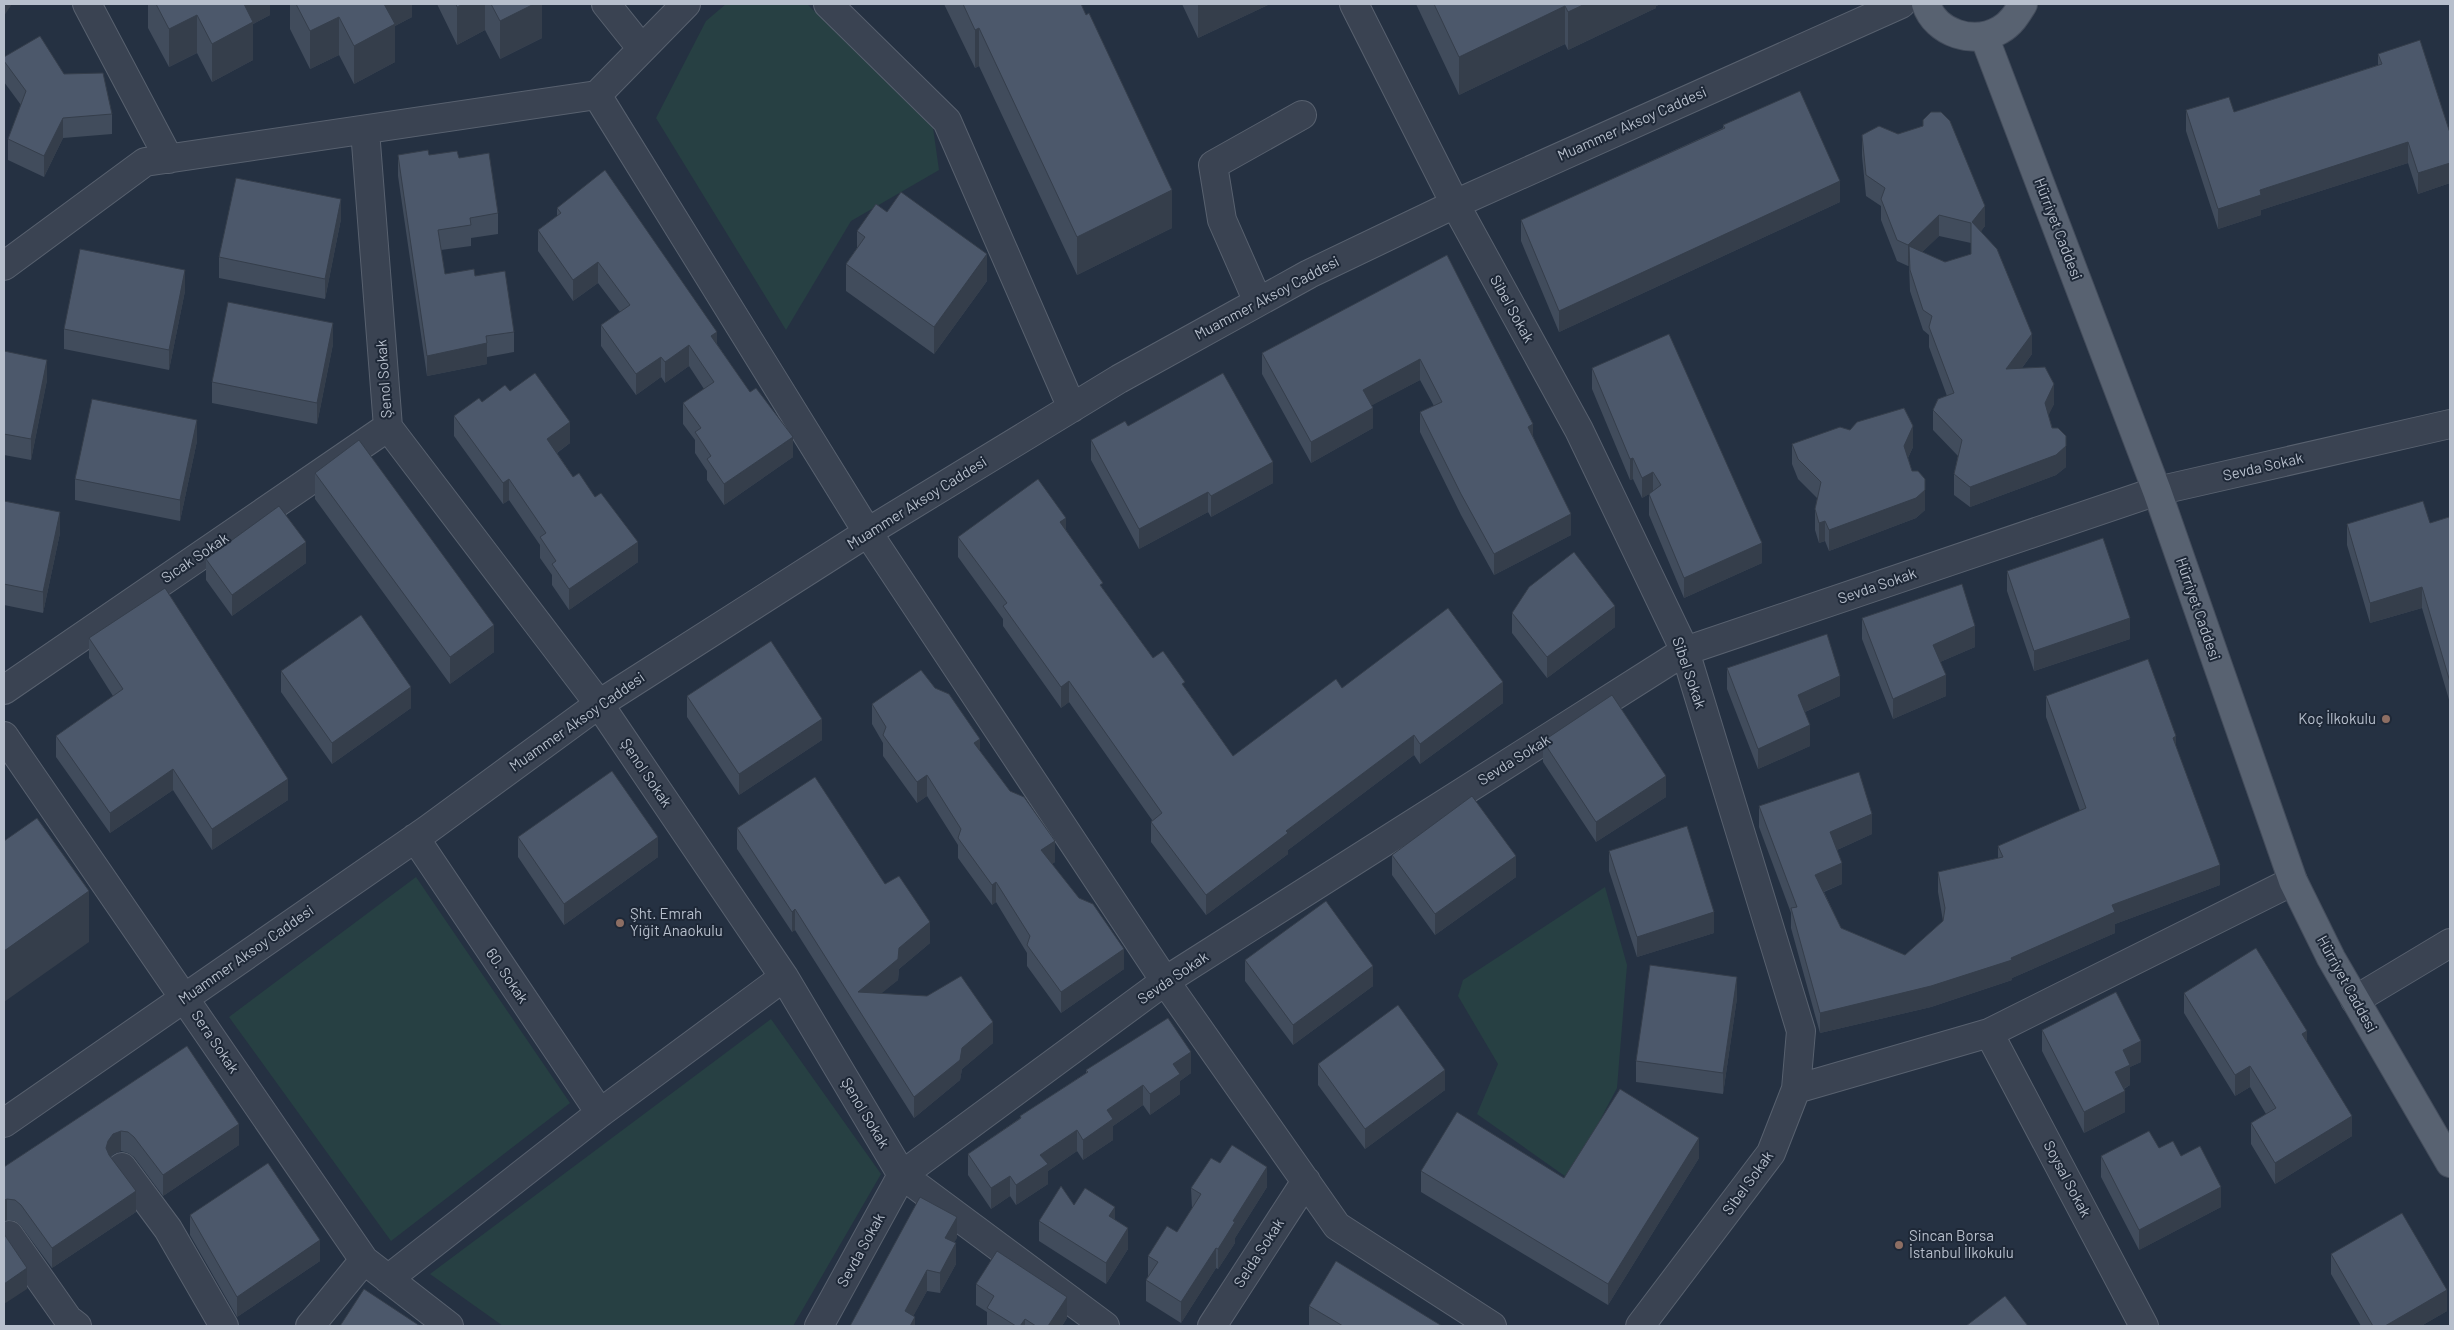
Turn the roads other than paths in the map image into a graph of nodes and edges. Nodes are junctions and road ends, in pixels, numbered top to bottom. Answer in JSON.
{"nodes":[{"id":1,"x":87,"y":4,"type":"edge"},
{"id":2,"x":606,"y":4,"type":"edge"},
{"id":3,"x":686,"y":4,"type":"edge"},
{"id":4,"x":828,"y":4,"type":"edge"},
{"id":5,"x":1354,"y":4,"type":"edge"},
{"id":6,"x":1901,"y":4,"type":"edge"},
{"id":7,"x":1926,"y":4,"type":"edge"},
{"id":8,"x":2023,"y":4,"type":"edge"},
{"id":9,"x":1984,"y":36,"type":"junction"},
{"id":10,"x":642,"y":49,"type":"junction"},
{"id":11,"x":597,"y":95,"type":"junction"},
{"id":12,"x":1302,"y":115,"type":"dead end"},
{"id":13,"x":365,"y":130,"type":"junction"},
{"id":14,"x":169,"y":159,"type":"junction"},
{"id":15,"x":1454,"y":204,"type":"junction"},
{"id":16,"x":4,"y":266,"type":"edge"},
{"id":17,"x":1258,"y":302,"type":"junction"},
{"id":18,"x":1072,"y":408,"type":"junction"},
{"id":19,"x":2450,"y":424,"type":"edge"},
{"id":20,"x":388,"y":427,"type":"junction"},
{"id":21,"x":2157,"y":491,"type":"junction"},
{"id":22,"x":868,"y":533,"type":"junction"},
{"id":23,"x":1685,"y":652,"type":"junction"},
{"id":24,"x":4,"y":690,"type":"edge"},
{"id":25,"x":599,"y":704,"type":"junction"},
{"id":26,"x":4,"y":736,"type":"edge"},
{"id":27,"x":415,"y":838,"type":"junction"},
{"id":28,"x":2293,"y":881,"type":"junction"},
{"id":29,"x":2450,"y":943,"type":"edge"},
{"id":30,"x":784,"y":977,"type":"junction"},
{"id":31,"x":1165,"y":981,"type":"junction"},
{"id":32,"x":184,"y":997,"type":"junction"},
{"id":33,"x":2355,"y":1000,"type":"junction"},
{"id":34,"x":1989,"y":1033,"type":"junction"},
{"id":35,"x":1796,"y":1089,"type":"junction"},
{"id":36,"x":600,"y":1113,"type":"junction"},
{"id":37,"x":4,"y":1123,"type":"edge"},
{"id":38,"x":2450,"y":1163,"type":"edge"},
{"id":39,"x":122,"y":1167,"type":"dead end"},
{"id":40,"x":902,"y":1175,"type":"junction"},
{"id":41,"x":1306,"y":1181,"type":"junction"},
{"id":42,"x":9,"y":1235,"type":"dead end"},
{"id":43,"x":364,"y":1260,"type":"junction"},
{"id":44,"x":388,"y":1278,"type":"junction"},
{"id":45,"x":76,"y":1326,"type":"edge"},
{"id":46,"x":224,"y":1326,"type":"edge"},
{"id":47,"x":310,"y":1326,"type":"edge"},
{"id":48,"x":449,"y":1326,"type":"edge"},
{"id":49,"x":819,"y":1326,"type":"edge"},
{"id":50,"x":1105,"y":1326,"type":"edge"},
{"id":51,"x":1212,"y":1326,"type":"edge"},
{"id":52,"x":1492,"y":1326,"type":"edge"},
{"id":53,"x":1640,"y":1326,"type":"edge"},
{"id":54,"x":2144,"y":1326,"type":"edge"}],
"edges":[{"from":1,"to":14,"type":"street"},
{"from":2,"to":10,"type":"street"},
{"from":3,"to":10,"type":"street"},
{"from":4,"to":18,"type":"street"},
{"from":5,"to":15,"type":"street","name":"Sibel Sokak"},
{"from":6,"to":15,"type":"street","name":"Muammer Aksoy Caddesi"},
{"from":7,"to":9,"type":"main road"},
{"from":8,"to":9,"type":"main road"},
{"from":9,"to":21,"type":"main road","name":"Hürriyet Caddesi"},
{"from":10,"to":11,"type":"street"},
{"from":11,"to":13,"type":"street"},
{"from":11,"to":22,"type":"street"},
{"from":12,"to":17,"type":"street"},
{"from":13,"to":14,"type":"street"},
{"from":13,"to":20,"type":"street","name":"Şenol Sokak"},
{"from":14,"to":16,"type":"street"},
{"from":15,"to":17,"type":"street","name":"Muammer Aksoy Caddesi"},
{"from":15,"to":23,"type":"street","name":"Sibel Sokak"},
{"from":17,"to":18,"type":"street","name":"Muammer Aksoy Caddesi"},
{"from":18,"to":22,"type":"street","name":"Muammer Aksoy Caddesi"},
{"from":19,"to":21,"type":"street","name":"Sevda Sokak"},
{"from":20,"to":24,"type":"street","name":"Sıcak Sokak"},
{"from":20,"to":25,"type":"street","name":"Şenol Sokak"},
{"from":21,"to":23,"type":"street","name":"Sevda Sokak"},
{"from":21,"to":28,"type":"main road","name":"Hürriyet Caddesi"},
{"from":22,"to":25,"type":"street","name":"Muammer Aksoy Caddesi"},
{"from":22,"to":31,"type":"street"},
{"from":23,"to":31,"type":"street","name":"Sevda Sokak"},
{"from":23,"to":35,"type":"street","name":"Sibel Sokak"},
{"from":25,"to":27,"type":"street","name":"Muammer Aksoy Caddesi"},
{"from":25,"to":30,"type":"street","name":"Şenol Sokak"},
{"from":26,"to":32,"type":"street","name":"Sera Sokak"},
{"from":27,"to":32,"type":"street","name":"Muammer Aksoy Caddesi"},
{"from":27,"to":36,"type":"street","name":"60. Sokak"},
{"from":28,"to":33,"type":"main road","name":"Hürriyet Caddesi"},
{"from":28,"to":34,"type":"street"},
{"from":29,"to":33,"type":"street"},
{"from":30,"to":36,"type":"street"},
{"from":30,"to":40,"type":"street","name":"Şenol Sokak"},
{"from":31,"to":40,"type":"street","name":"Sevda Sokak"},
{"from":31,"to":41,"type":"street"},
{"from":32,"to":37,"type":"street","name":"Muammer Aksoy Caddesi"},
{"from":32,"to":43,"type":"street","name":"Sera Sokak"},
{"from":33,"to":38,"type":"main road","name":"Hürriyet Caddesi"},
{"from":34,"to":35,"type":"street"},
{"from":34,"to":54,"type":"street","name":"Soysal Sokak"},
{"from":35,"to":53,"type":"street","name":"Sibel Sokak"},
{"from":36,"to":44,"type":"street"},
{"from":39,"to":46,"type":"street"},
{"from":40,"to":49,"type":"street","name":"Sevda Sokak"},
{"from":40,"to":50,"type":"street","name":"Şenol Sokak"},
{"from":41,"to":51,"type":"street","name":"Selda Sokak"},
{"from":41,"to":52,"type":"street"},
{"from":42,"to":45,"type":"street"},
{"from":43,"to":44,"type":"street","name":"Sera Sokak"},
{"from":43,"to":47,"type":"street"},
{"from":44,"to":48,"type":"street","name":"Sera Sokak"}]}
